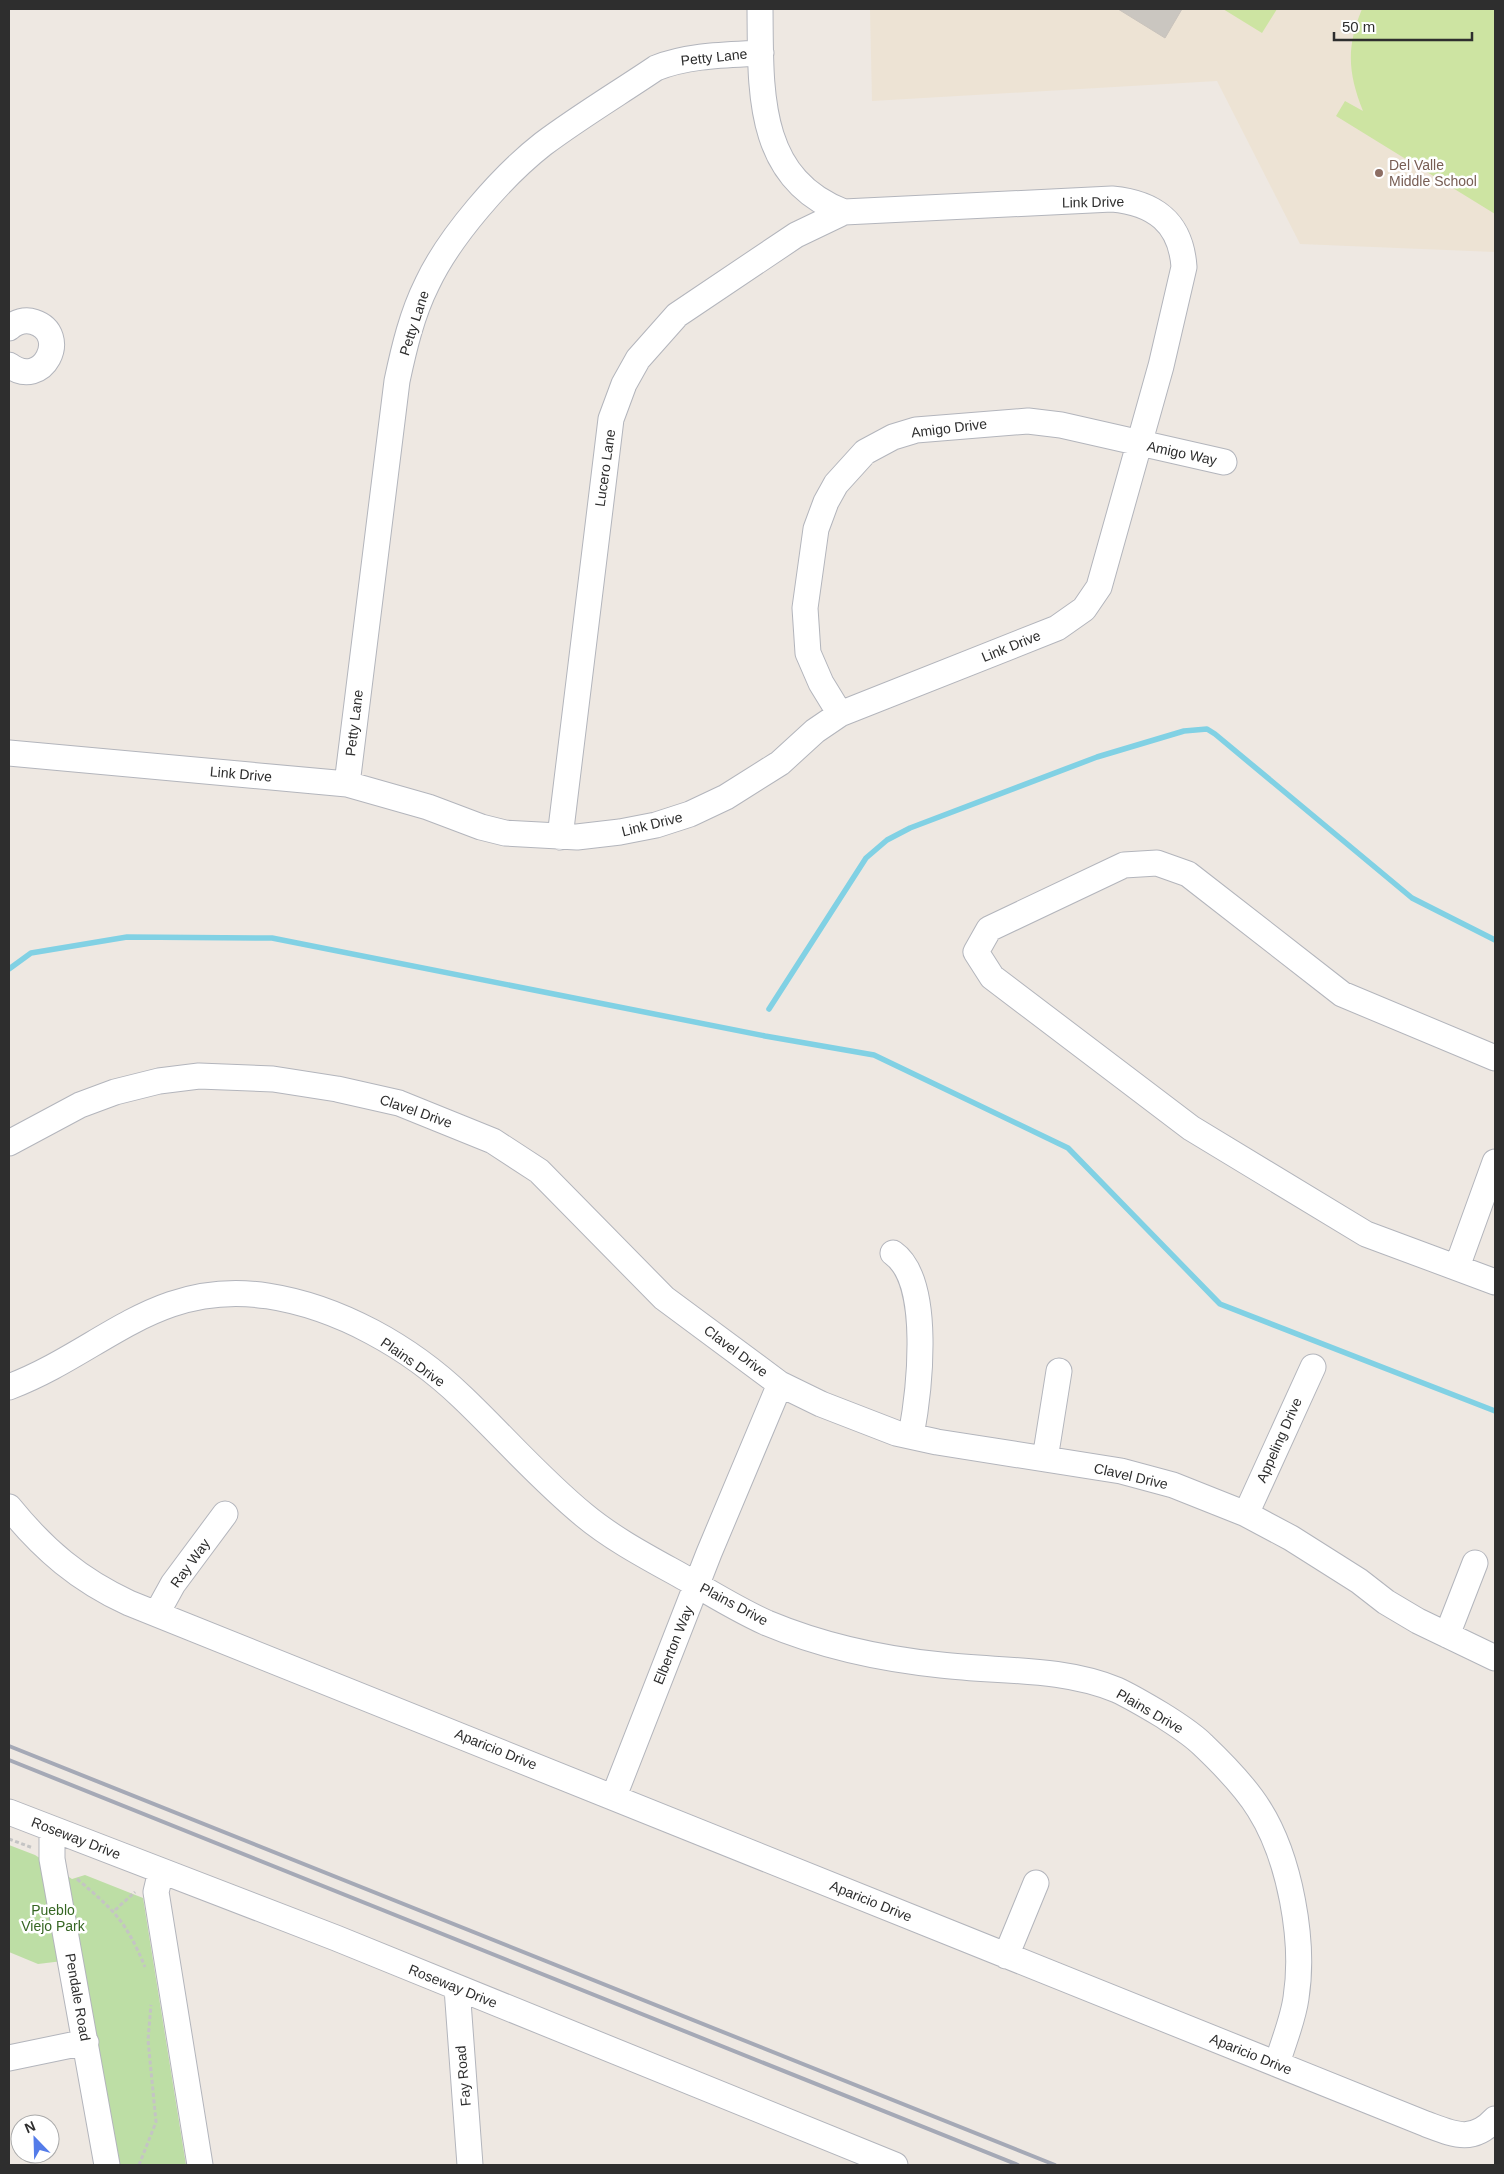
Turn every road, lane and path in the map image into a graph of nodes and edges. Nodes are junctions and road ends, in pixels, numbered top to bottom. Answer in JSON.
{"nodes":[{"id":1,"x":760,"y":9,"type":"edge"},
{"id":2,"x":761,"y":53,"type":"junction"},
{"id":3,"x":844,"y":212,"type":"junction"},
{"id":4,"x":9,"y":328,"type":"edge"},
{"id":5,"x":9,"y":365,"type":"edge"},
{"id":6,"x":1140,"y":444,"type":"junction"},
{"id":7,"x":1224,"y":462,"type":"dead end"},
{"id":8,"x":840,"y":714,"type":"junction"},
{"id":9,"x":9,"y":753,"type":"edge"},
{"id":10,"x":347,"y":784,"type":"junction"},
{"id":11,"x":560,"y":836,"type":"junction"},
{"id":12,"x":1495,"y":1058,"type":"edge"},
{"id":13,"x":9,"y":1143,"type":"edge"},
{"id":14,"x":1495,"y":1162,"type":"edge"},
{"id":15,"x":894,"y":1253,"type":"dead end"},
{"id":16,"x":1457,"y":1267,"type":"junction"},
{"id":17,"x":1495,"y":1282,"type":"edge"},
{"id":18,"x":1312,"y":1367,"type":"dead end"},
{"id":19,"x":1059,"y":1372,"type":"dead end"},
{"id":20,"x":780,"y":1384,"type":"junction"},
{"id":21,"x":9,"y":1387,"type":"edge"},
{"id":22,"x":911,"y":1436,"type":"junction"},
{"id":23,"x":1045,"y":1459,"type":"junction"},
{"id":24,"x":9,"y":1507,"type":"edge"},
{"id":25,"x":225,"y":1514,"type":"dead end"},
{"id":26,"x":1246,"y":1514,"type":"junction"},
{"id":27,"x":1475,"y":1563,"type":"dead end"},
{"id":28,"x":698,"y":1586,"type":"junction"},
{"id":29,"x":157,"y":1613,"type":"junction"},
{"id":30,"x":1447,"y":1635,"type":"junction"},
{"id":31,"x":1495,"y":1658,"type":"edge"},
{"id":32,"x":614,"y":1796,"type":"junction"},
{"id":33,"x":9,"y":1812,"type":"edge"},
{"id":34,"x":52,"y":1829,"type":"junction"},
{"id":35,"x":161,"y":1872,"type":"junction"},
{"id":36,"x":74,"y":1875,"type":"dead end"},
{"id":37,"x":1036,"y":1883,"type":"dead end"},
{"id":38,"x":139,"y":1888,"type":"dead end"},
{"id":39,"x":114,"y":1910,"type":"junction"},
{"id":40,"x":1006,"y":1956,"type":"junction"},
{"id":41,"x":146,"y":1970,"type":"dead end"},
{"id":42,"x":457,"y":1988,"type":"junction"},
{"id":43,"x":152,"y":1997,"type":"dead end"},
{"id":44,"x":86,"y":2042,"type":"junction"},
{"id":45,"x":9,"y":2043,"type":"edge"},
{"id":46,"x":34,"y":2053,"type":"junction"},
{"id":47,"x":9,"y":2058,"type":"edge"},
{"id":48,"x":1277,"y":2064,"type":"junction"},
{"id":49,"x":1495,"y":2119,"type":"edge"},
{"id":50,"x":106,"y":2165,"type":"edge"},
{"id":51,"x":139,"y":2165,"type":"edge"},
{"id":52,"x":200,"y":2165,"type":"edge"},
{"id":53,"x":470,"y":2165,"type":"edge"},
{"id":54,"x":895,"y":2165,"type":"edge"}],
"edges":[{"from":1,"to":2,"type":"street","name":"Link Drive"},
{"from":2,"to":3,"type":"street","name":"Link Drive"},
{"from":2,"to":10,"type":"street","name":"Petty Lane"},
{"from":3,"to":6,"type":"street","name":"Link Drive"},
{"from":3,"to":11,"type":"street","name":"Lucero Lane"},
{"from":4,"to":5,"type":"street"},
{"from":6,"to":7,"type":"street","name":"Amigo Way"},
{"from":6,"to":8,"type":"street","name":"Link Drive"},
{"from":6,"to":8,"type":"street","name":"Amigo Drive"},
{"from":8,"to":11,"type":"street","name":"Link Drive"},
{"from":9,"to":10,"type":"street","name":"Link Drive"},
{"from":10,"to":11,"type":"street","name":"Link Drive"},
{"from":12,"to":16,"type":"street"},
{"from":13,"to":20,"type":"street","name":"Clavel Drive"},
{"from":14,"to":16,"type":"street"},
{"from":15,"to":22,"type":"street"},
{"from":16,"to":17,"type":"street"},
{"from":18,"to":26,"type":"street","name":"Appeling Drive"},
{"from":19,"to":23,"type":"street"},
{"from":20,"to":22,"type":"street","name":"Clavel Drive"},
{"from":20,"to":28,"type":"street","name":"Elberton Way"},
{"from":21,"to":28,"type":"street","name":"Plains Drive"},
{"from":22,"to":23,"type":"street","name":"Clavel Drive"},
{"from":23,"to":26,"type":"street","name":"Clavel Drive"},
{"from":24,"to":29,"type":"street","name":"Aparicio Drive"},
{"from":25,"to":29,"type":"street","name":"Ray Way"},
{"from":26,"to":30,"type":"street","name":"Clavel Drive"},
{"from":27,"to":30,"type":"street"},
{"from":28,"to":32,"type":"street","name":"Elberton Way"},
{"from":28,"to":48,"type":"street","name":"Plains Drive"},
{"from":29,"to":32,"type":"street","name":"Aparicio Drive"},
{"from":30,"to":31,"type":"street","name":"Clavel Drive"},
{"from":32,"to":40,"type":"street","name":"Aparicio Drive"},
{"from":33,"to":34,"type":"street","name":"Roseway Drive"},
{"from":34,"to":35,"type":"street","name":"Roseway Drive"},
{"from":34,"to":44,"type":"street","name":"Pendale Road"},
{"from":35,"to":42,"type":"street","name":"Roseway Drive"},
{"from":35,"to":52,"type":"street"},
{"from":36,"to":39,"type":"path"},
{"from":37,"to":40,"type":"street"},
{"from":38,"to":39,"type":"path"},
{"from":39,"to":41,"type":"path"},
{"from":40,"to":48,"type":"street","name":"Aparicio Drive"},
{"from":42,"to":53,"type":"street","name":"Fay Road"},
{"from":42,"to":54,"type":"street","name":"Roseway Drive"},
{"from":43,"to":51,"type":"path"},
{"from":44,"to":46,"type":"street"},
{"from":44,"to":50,"type":"street","name":"Pendale Road"},
{"from":45,"to":46,"type":"street"},
{"from":46,"to":47,"type":"street"},
{"from":48,"to":49,"type":"street","name":"Aparicio Drive"}]}
